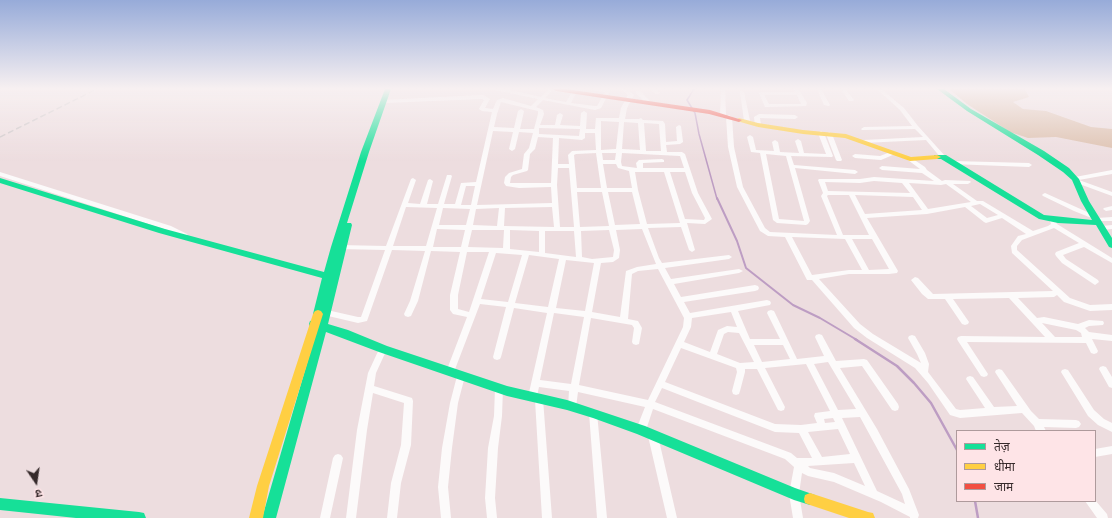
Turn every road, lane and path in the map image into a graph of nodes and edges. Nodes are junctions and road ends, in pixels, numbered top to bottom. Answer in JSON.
{"nodes":[{"id":1,"x":382,"y":113,"type":"edge"},
{"id":2,"x":495,"y":113,"type":"edge"},
{"id":3,"x":520,"y":113,"type":"edge"},
{"id":4,"x":540,"y":113,"type":"edge"},
{"id":5,"x":584,"y":113,"type":"dead end"},
{"id":6,"x":623,"y":113,"type":"edge"},
{"id":7,"x":709,"y":113,"type":"edge"},
{"id":8,"x":745,"y":113,"type":"edge"},
{"id":9,"x":771,"y":113,"type":"edge"},
{"id":10,"x":905,"y":113,"type":"edge"},
{"id":11,"x":976,"y":113,"type":"edge"},
{"id":12,"x":560,"y":115,"type":"dead end"},
{"id":13,"x":724,"y":116,"type":"junction"},
{"id":14,"x":772,"y":116,"type":"junction"},
{"id":15,"x":795,"y":117,"type":"dead end"},
{"id":16,"x":622,"y":119,"type":"junction"},
{"id":17,"x":641,"y":120,"type":"junction"},
{"id":18,"x":746,"y":122,"type":"junction"},
{"id":19,"x":758,"y":125,"type":"junction"},
{"id":20,"x":557,"y":126,"type":"junction"},
{"id":21,"x":679,"y":127,"type":"dead end"},
{"id":22,"x":916,"y":127,"type":"junction"},
{"id":23,"x":492,"y":129,"type":"junction"},
{"id":24,"x":864,"y":129,"type":"dead end"},
{"id":25,"x":516,"y":130,"type":"junction"},
{"id":26,"x":536,"y":130,"type":"junction"},
{"id":27,"x":583,"y":132,"type":"junction"},
{"id":28,"x":598,"y":132,"type":"junction"},
{"id":29,"x":556,"y":136,"type":"junction"},
{"id":30,"x":750,"y":137,"type":"dead end"},
{"id":31,"x":826,"y":137,"type":"junction"},
{"id":32,"x":927,"y":138,"type":"junction"},
{"id":33,"x":798,"y":141,"type":"dead end"},
{"id":34,"x":776,"y":142,"type":"dead end"},
{"id":35,"x":864,"y":142,"type":"junction"},
{"id":36,"x":663,"y":144,"type":"junction"},
{"id":37,"x":512,"y":149,"type":"dead end"},
{"id":38,"x":581,"y":149,"type":"dead end"},
{"id":39,"x":598,"y":151,"type":"junction"},
{"id":40,"x":619,"y":151,"type":"junction"},
{"id":41,"x":643,"y":152,"type":"junction"},
{"id":42,"x":664,"y":152,"type":"junction"},
{"id":43,"x":763,"y":152,"type":"junction"},
{"id":44,"x":777,"y":153,"type":"junction"},
{"id":45,"x":893,"y":153,"type":"junction"},
{"id":46,"x":788,"y":154,"type":"junction"},
{"id":47,"x":802,"y":155,"type":"junction"},
{"id":48,"x":855,"y":156,"type":"dead end"},
{"id":49,"x":943,"y":157,"type":"junction"},
{"id":50,"x":910,"y":159,"type":"junction"},
{"id":51,"x":839,"y":160,"type":"dead end"},
{"id":52,"x":600,"y":162,"type":"junction"},
{"id":53,"x":618,"y":162,"type":"junction"},
{"id":54,"x":662,"y":162,"type":"dead end"},
{"id":55,"x":953,"y":163,"type":"junction"},
{"id":56,"x":1029,"y":165,"type":"dead end"},
{"id":57,"x":554,"y":166,"type":"junction"},
{"id":58,"x":572,"y":166,"type":"junction"},
{"id":59,"x":791,"y":166,"type":"junction"},
{"id":60,"x":882,"y":168,"type":"dead end"},
{"id":61,"x":632,"y":170,"type":"junction"},
{"id":62,"x":640,"y":170,"type":"junction"},
{"id":63,"x":666,"y":170,"type":"junction"},
{"id":64,"x":687,"y":170,"type":"junction"},
{"id":65,"x":924,"y":171,"type":"junction"},
{"id":66,"x":855,"y":172,"type":"dead end"},
{"id":67,"x":1112,"y":172,"type":"edge"},
{"id":68,"x":0,"y":174,"type":"edge"},
{"id":69,"x":449,"y":176,"type":"dead end"},
{"id":70,"x":0,"y":180,"type":"edge"},
{"id":71,"x":413,"y":180,"type":"dead end"},
{"id":72,"x":864,"y":180,"type":"junction"},
{"id":73,"x":1076,"y":180,"type":"junction"},
{"id":74,"x":430,"y":181,"type":"dead end"},
{"id":75,"x":905,"y":182,"type":"junction"},
{"id":76,"x":944,"y":182,"type":"junction"},
{"id":77,"x":968,"y":182,"type":"dead end"},
{"id":78,"x":479,"y":184,"type":"junction"},
{"id":79,"x":554,"y":185,"type":"junction"},
{"id":80,"x":604,"y":189,"type":"junction"},
{"id":81,"x":574,"y":190,"type":"junction"},
{"id":82,"x":634,"y":190,"type":"junction"},
{"id":83,"x":826,"y":193,"type":"junction"},
{"id":84,"x":851,"y":193,"type":"junction"},
{"id":85,"x":871,"y":194,"type":"junction"},
{"id":86,"x":1112,"y":194,"type":"edge"},
{"id":87,"x":915,"y":195,"type":"junction"},
{"id":88,"x":1045,"y":195,"type":"dead end"},
{"id":89,"x":976,"y":203,"type":"junction"},
{"id":90,"x":404,"y":205,"type":"junction"},
{"id":91,"x":423,"y":205,"type":"junction"},
{"id":92,"x":555,"y":205,"type":"junction"},
{"id":93,"x":966,"y":205,"type":"junction"},
{"id":94,"x":440,"y":206,"type":"junction"},
{"id":95,"x":458,"y":206,"type":"junction"},
{"id":96,"x":474,"y":207,"type":"junction"},
{"id":97,"x":502,"y":207,"type":"junction"},
{"id":98,"x":927,"y":212,"type":"junction"},
{"id":99,"x":863,"y":216,"type":"junction"},
{"id":100,"x":1002,"y":216,"type":"junction"},
{"id":101,"x":1112,"y":219,"type":"edge"},
{"id":102,"x":1053,"y":222,"type":"junction"},
{"id":103,"x":1098,"y":222,"type":"junction"},
{"id":104,"x":683,"y":223,"type":"junction"},
{"id":105,"x":644,"y":226,"type":"junction"},
{"id":106,"x":434,"y":227,"type":"junction"},
{"id":107,"x":612,"y":227,"type":"junction"},
{"id":108,"x":1112,"y":227,"type":"edge"},
{"id":109,"x":469,"y":228,"type":"junction"},
{"id":110,"x":504,"y":228,"type":"junction"},
{"id":111,"x":542,"y":228,"type":"junction"},
{"id":112,"x":577,"y":228,"type":"junction"},
{"id":113,"x":557,"y":229,"type":"junction"},
{"id":114,"x":1032,"y":234,"type":"junction"},
{"id":115,"x":787,"y":235,"type":"junction"},
{"id":116,"x":186,"y":237,"type":"junction"},
{"id":117,"x":844,"y":237,"type":"junction"},
{"id":118,"x":874,"y":237,"type":"junction"},
{"id":119,"x":1111,"y":242,"type":"edge"},
{"id":120,"x":1084,"y":244,"type":"junction"},
{"id":121,"x":339,"y":247,"type":"junction"},
{"id":122,"x":390,"y":247,"type":"junction"},
{"id":123,"x":428,"y":248,"type":"junction"},
{"id":124,"x":465,"y":249,"type":"junction"},
{"id":125,"x":493,"y":250,"type":"junction"},
{"id":126,"x":692,"y":250,"type":"dead end"},
{"id":127,"x":506,"y":251,"type":"junction"},
{"id":128,"x":526,"y":253,"type":"junction"},
{"id":129,"x":542,"y":255,"type":"junction"},
{"id":130,"x":730,"y":257,"type":"dead end"},
{"id":131,"x":563,"y":258,"type":"junction"},
{"id":132,"x":579,"y":260,"type":"junction"},
{"id":133,"x":1112,"y":261,"type":"edge"},
{"id":134,"x":598,"y":262,"type":"junction"},
{"id":135,"x":660,"y":266,"type":"junction"},
{"id":136,"x":739,"y":271,"type":"dead end"},
{"id":137,"x":867,"y":272,"type":"junction"},
{"id":138,"x":331,"y":277,"type":"junction"},
{"id":139,"x":813,"y":277,"type":"junction"},
{"id":140,"x":915,"y":280,"type":"dead end"},
{"id":141,"x":670,"y":282,"type":"junction"},
{"id":142,"x":1095,"y":282,"type":"dead end"},
{"id":143,"x":755,"y":288,"type":"dead end"},
{"id":144,"x":1058,"y":292,"type":"junction"},
{"id":145,"x":1011,"y":294,"type":"junction"},
{"id":146,"x":947,"y":296,"type":"junction"},
{"id":147,"x":680,"y":300,"type":"junction"},
{"id":148,"x":477,"y":301,"type":"junction"},
{"id":149,"x":767,"y":302,"type":"dead end"},
{"id":150,"x":512,"y":305,"type":"junction"},
{"id":151,"x":1112,"y":307,"type":"edge"},
{"id":152,"x":733,"y":308,"type":"junction"},
{"id":153,"x":551,"y":310,"type":"junction"},
{"id":154,"x":327,"y":313,"type":"junction"},
{"id":155,"x":772,"y":313,"type":"dead end"},
{"id":156,"x":408,"y":314,"type":"dead end"},
{"id":157,"x":472,"y":314,"type":"junction"},
{"id":158,"x":587,"y":314,"type":"junction"},
{"id":159,"x":687,"y":316,"type":"junction"},
{"id":160,"x":624,"y":320,"type":"junction"},
{"id":161,"x":1036,"y":321,"type":"junction"},
{"id":162,"x":966,"y":322,"type":"dead end"},
{"id":163,"x":1100,"y":323,"type":"dead end"},
{"id":164,"x":318,"y":326,"type":"junction"},
{"id":165,"x":1078,"y":327,"type":"junction"},
{"id":166,"x":742,"y":330,"type":"junction"},
{"id":167,"x":819,"y":337,"type":"dead end"},
{"id":168,"x":1087,"y":337,"type":"junction"},
{"id":169,"x":912,"y":338,"type":"dead end"},
{"id":170,"x":1112,"y":338,"type":"edge"},
{"id":171,"x":1053,"y":340,"type":"junction"},
{"id":172,"x":636,"y":342,"type":"dead end"},
{"id":173,"x":748,"y":342,"type":"junction"},
{"id":174,"x":786,"y":342,"type":"junction"},
{"id":175,"x":679,"y":344,"type":"junction"},
{"id":176,"x":383,"y":349,"type":"junction"},
{"id":177,"x":1094,"y":351,"type":"dead end"},
{"id":178,"x":712,"y":356,"type":"junction"},
{"id":179,"x":497,"y":357,"type":"dead end"},
{"id":180,"x":808,"y":361,"type":"junction"},
{"id":181,"x":795,"y":362,"type":"junction"},
{"id":182,"x":832,"y":362,"type":"junction"},
{"id":183,"x":760,"y":364,"type":"junction"},
{"id":184,"x":740,"y":366,"type":"junction"},
{"id":185,"x":1102,"y":369,"type":"dead end"},
{"id":186,"x":450,"y":372,"type":"junction"},
{"id":187,"x":999,"y":372,"type":"dead end"},
{"id":188,"x":1065,"y":372,"type":"dead end"},
{"id":189,"x":924,"y":373,"type":"junction"},
{"id":190,"x":984,"y":374,"type":"dead end"},
{"id":191,"x":461,"y":376,"type":"junction"},
{"id":192,"x":970,"y":380,"type":"dead end"},
{"id":193,"x":535,"y":383,"type":"junction"},
{"id":194,"x":660,"y":384,"type":"junction"},
{"id":195,"x":1112,"y":384,"type":"edge"},
{"id":196,"x":370,"y":388,"type":"junction"},
{"id":197,"x":499,"y":388,"type":"junction"},
{"id":198,"x":574,"y":388,"type":"junction"},
{"id":199,"x":736,"y":391,"type":"dead end"},
{"id":200,"x":536,"y":398,"type":"junction"},
{"id":201,"x":650,"y":404,"type":"junction"},
{"id":202,"x":572,"y":407,"type":"junction"},
{"id":203,"x":781,"y":407,"type":"dead end"},
{"id":204,"x":895,"y":407,"type":"dead end"},
{"id":205,"x":1025,"y":409,"type":"junction"},
{"id":206,"x":992,"y":412,"type":"junction"},
{"id":207,"x":593,"y":413,"type":"junction"},
{"id":208,"x":863,"y":413,"type":"junction"},
{"id":209,"x":836,"y":414,"type":"junction"},
{"id":210,"x":1076,"y":424,"type":"dead end"},
{"id":211,"x":842,"y":425,"type":"junction"},
{"id":212,"x":823,"y":427,"type":"junction"},
{"id":213,"x":1039,"y":427,"type":"edge"},
{"id":214,"x":1112,"y":428,"type":"edge"},
{"id":215,"x":802,"y":429,"type":"junction"},
{"id":216,"x":641,"y":430,"type":"junction"},
{"id":217,"x":653,"y":436,"type":"junction"},
{"id":218,"x":1112,"y":450,"type":"edge"},
{"id":219,"x":1096,"y":453,"type":"edge"},
{"id":220,"x":338,"y":458,"type":"dead end"},
{"id":221,"x":857,"y":458,"type":"junction"},
{"id":222,"x":819,"y":462,"type":"junction"},
{"id":223,"x":797,"y":464,"type":"junction"},
{"id":224,"x":794,"y":494,"type":"junction"},
{"id":225,"x":874,"y":495,"type":"junction"},
{"id":226,"x":1091,"y":502,"type":"edge"},
{"id":227,"x":0,"y":504,"type":"edge"},
{"id":228,"x":838,"y":507,"type":"junction"},
{"id":229,"x":63,"y":514,"type":"edge"},
{"id":230,"x":105,"y":516,"type":"edge"},
{"id":231,"x":914,"y":516,"type":"edge"},
{"id":232,"x":139,"y":518,"type":"edge"},
{"id":233,"x":256,"y":518,"type":"edge"},
{"id":234,"x":269,"y":518,"type":"edge"},
{"id":235,"x":325,"y":518,"type":"edge"},
{"id":236,"x":351,"y":518,"type":"edge"},
{"id":237,"x":392,"y":518,"type":"edge"},
{"id":238,"x":446,"y":518,"type":"edge"},
{"id":239,"x":492,"y":518,"type":"edge"},
{"id":240,"x":547,"y":518,"type":"edge"},
{"id":241,"x":602,"y":518,"type":"edge"},
{"id":242,"x":672,"y":518,"type":"edge"},
{"id":243,"x":798,"y":518,"type":"edge"},
{"id":244,"x":843,"y":518,"type":"edge"},
{"id":245,"x":868,"y":518,"type":"edge"},
{"id":246,"x":1104,"y":518,"type":"edge"}],
"edges":[{"from":1,"to":121,"type":"main road"},
{"from":2,"to":23,"type":"street"},
{"from":3,"to":25,"type":"street"},
{"from":4,"to":26,"type":"street"},
{"from":5,"to":27,"type":"street"},
{"from":6,"to":16,"type":"street"},
{"from":7,"to":13,"type":"main road"},
{"from":8,"to":18,"type":"street"},
{"from":9,"to":14,"type":"street"},
{"from":10,"to":22,"type":"street"},
{"from":11,"to":73,"type":"main road"},
{"from":12,"to":20,"type":"street"},
{"from":13,"to":18,"type":"main road"},
{"from":13,"to":115,"type":"street"},
{"from":14,"to":15,"type":"street"},
{"from":14,"to":19,"type":"street"},
{"from":16,"to":17,"type":"street"},
{"from":16,"to":28,"type":"street"},
{"from":16,"to":40,"type":"street"},
{"from":17,"to":36,"type":"street"},
{"from":17,"to":41,"type":"street"},
{"from":18,"to":19,"type":"main road"},
{"from":19,"to":31,"type":"main road"},
{"from":20,"to":26,"type":"street"},
{"from":20,"to":27,"type":"street"},
{"from":21,"to":36,"type":"street"},
{"from":22,"to":24,"type":"street"},
{"from":22,"to":32,"type":"street"},
{"from":23,"to":25,"type":"street"},
{"from":23,"to":78,"type":"street"},
{"from":25,"to":26,"type":"street"},
{"from":25,"to":37,"type":"street"},
{"from":26,"to":29,"type":"street"},
{"from":26,"to":79,"type":"street"},
{"from":27,"to":28,"type":"street"},
{"from":27,"to":29,"type":"street"},
{"from":27,"to":38,"type":"street"},
{"from":28,"to":39,"type":"street"},
{"from":29,"to":57,"type":"street"},
{"from":30,"to":43,"type":"street"},
{"from":31,"to":35,"type":"main road"},
{"from":31,"to":47,"type":"street"},
{"from":31,"to":51,"type":"street"},
{"from":32,"to":35,"type":"street"},
{"from":32,"to":49,"type":"street"},
{"from":33,"to":47,"type":"street"},
{"from":34,"to":44,"type":"street"},
{"from":35,"to":45,"type":"main road"},
{"from":36,"to":42,"type":"street"},
{"from":39,"to":40,"type":"street"},
{"from":39,"to":52,"type":"street"},
{"from":39,"to":58,"type":"street"},
{"from":40,"to":41,"type":"street"},
{"from":40,"to":53,"type":"street"},
{"from":41,"to":42,"type":"street"},
{"from":42,"to":64,"type":"street"},
{"from":43,"to":44,"type":"street"},
{"from":43,"to":59,"type":"street"},
{"from":44,"to":46,"type":"street"},
{"from":45,"to":48,"type":"street"},
{"from":45,"to":50,"type":"main road"},
{"from":46,"to":47,"type":"street"},
{"from":46,"to":59,"type":"street"},
{"from":49,"to":50,"type":"main road"},
{"from":49,"to":55,"type":"main road"},
{"from":50,"to":65,"type":"street"},
{"from":52,"to":53,"type":"street"},
{"from":52,"to":80,"type":"street"},
{"from":53,"to":61,"type":"street"},
{"from":54,"to":62,"type":"street"},
{"from":55,"to":56,"type":"street"},
{"from":55,"to":102,"type":"main road"},
{"from":57,"to":58,"type":"street"},
{"from":57,"to":79,"type":"street"},
{"from":58,"to":81,"type":"street"},
{"from":59,"to":66,"type":"street"},
{"from":60,"to":65,"type":"street"},
{"from":61,"to":62,"type":"street"},
{"from":61,"to":82,"type":"street"},
{"from":62,"to":63,"type":"street"},
{"from":63,"to":64,"type":"street"},
{"from":63,"to":104,"type":"street"},
{"from":64,"to":104,"type":"street"},
{"from":65,"to":76,"type":"street"},
{"from":67,"to":73,"type":"street"},
{"from":68,"to":116,"type":"street"},
{"from":69,"to":94,"type":"street"},
{"from":70,"to":116,"type":"main road"},
{"from":71,"to":90,"type":"street"},
{"from":72,"to":75,"type":"street"},
{"from":72,"to":83,"type":"street"},
{"from":72,"to":85,"type":"street"},
{"from":73,"to":86,"type":"street"},
{"from":73,"to":103,"type":"main road"},
{"from":74,"to":91,"type":"street"},
{"from":75,"to":76,"type":"street"},
{"from":75,"to":87,"type":"street"},
{"from":76,"to":77,"type":"street"},
{"from":76,"to":89,"type":"street"},
{"from":78,"to":95,"type":"street"},
{"from":78,"to":96,"type":"street"},
{"from":79,"to":92,"type":"street"},
{"from":80,"to":81,"type":"street"},
{"from":80,"to":82,"type":"street"},
{"from":80,"to":107,"type":"street"},
{"from":81,"to":112,"type":"street"},
{"from":82,"to":105,"type":"street"},
{"from":83,"to":84,"type":"street"},
{"from":83,"to":117,"type":"street"},
{"from":84,"to":85,"type":"street"},
{"from":84,"to":99,"type":"street"},
{"from":85,"to":87,"type":"street"},
{"from":87,"to":98,"type":"street"},
{"from":88,"to":103,"type":"street"},
{"from":89,"to":93,"type":"street"},
{"from":89,"to":100,"type":"street"},
{"from":90,"to":91,"type":"street"},
{"from":90,"to":122,"type":"street"},
{"from":91,"to":94,"type":"street"},
{"from":92,"to":97,"type":"street"},
{"from":92,"to":113,"type":"street"},
{"from":93,"to":98,"type":"street"},
{"from":93,"to":100,"type":"street"},
{"from":94,"to":95,"type":"street"},
{"from":94,"to":106,"type":"street"},
{"from":95,"to":96,"type":"street"},
{"from":96,"to":97,"type":"street"},
{"from":96,"to":109,"type":"street"},
{"from":97,"to":110,"type":"street"},
{"from":98,"to":99,"type":"street"},
{"from":99,"to":118,"type":"street"},
{"from":100,"to":114,"type":"street"},
{"from":101,"to":103,"type":"street"},
{"from":102,"to":103,"type":"main road"},
{"from":102,"to":114,"type":"street"},
{"from":102,"to":120,"type":"street"},
{"from":103,"to":108,"type":"street"},
{"from":103,"to":119,"type":"main road"},
{"from":104,"to":105,"type":"street"},
{"from":104,"to":126,"type":"street"},
{"from":105,"to":107,"type":"street"},
{"from":105,"to":135,"type":"street"},
{"from":106,"to":109,"type":"street"},
{"from":106,"to":123,"type":"street"},
{"from":107,"to":112,"type":"street"},
{"from":107,"to":134,"type":"street"},
{"from":109,"to":110,"type":"street"},
{"from":109,"to":124,"type":"street"},
{"from":110,"to":111,"type":"street"},
{"from":110,"to":127,"type":"street"},
{"from":111,"to":113,"type":"street"},
{"from":111,"to":129,"type":"street"},
{"from":112,"to":113,"type":"street"},
{"from":112,"to":132,"type":"street"},
{"from":114,"to":144,"type":"street"},
{"from":115,"to":117,"type":"street"},
{"from":115,"to":139,"type":"street"},
{"from":116,"to":138,"type":"main road"},
{"from":117,"to":118,"type":"street"},
{"from":117,"to":137,"type":"street"},
{"from":118,"to":137,"type":"street"},
{"from":120,"to":133,"type":"street"},
{"from":120,"to":142,"type":"street"},
{"from":121,"to":122,"type":"street"},
{"from":121,"to":138,"type":"main road"},
{"from":122,"to":123,"type":"street"},
{"from":122,"to":154,"type":"street"},
{"from":123,"to":124,"type":"street"},
{"from":123,"to":156,"type":"street"},
{"from":124,"to":125,"type":"street"},
{"from":124,"to":157,"type":"street"},
{"from":125,"to":127,"type":"street"},
{"from":125,"to":148,"type":"street"},
{"from":127,"to":128,"type":"street"},
{"from":128,"to":129,"type":"street"},
{"from":128,"to":150,"type":"street"},
{"from":129,"to":131,"type":"street"},
{"from":130,"to":135,"type":"street"},
{"from":131,"to":132,"type":"street"},
{"from":131,"to":153,"type":"street"},
{"from":132,"to":134,"type":"street"},
{"from":134,"to":158,"type":"street"},
{"from":135,"to":141,"type":"street"},
{"from":135,"to":160,"type":"street"},
{"from":136,"to":141,"type":"street"},
{"from":137,"to":139,"type":"street"},
{"from":138,"to":154,"type":"main road"},
{"from":138,"to":164,"type":"main road"},
{"from":139,"to":189,"type":"street"},
{"from":140,"to":146,"type":"street"},
{"from":141,"to":147,"type":"street"},
{"from":143,"to":147,"type":"street"},
{"from":144,"to":145,"type":"street"},
{"from":144,"to":151,"type":"street"},
{"from":145,"to":146,"type":"street"},
{"from":145,"to":161,"type":"street"},
{"from":146,"to":162,"type":"street"},
{"from":147,"to":159,"type":"street"},
{"from":148,"to":150,"type":"street"},
{"from":148,"to":157,"type":"street"},
{"from":149,"to":152,"type":"street"},
{"from":150,"to":153,"type":"street"},
{"from":150,"to":179,"type":"street"},
{"from":152,"to":159,"type":"street"},
{"from":152,"to":166,"type":"street"},
{"from":153,"to":158,"type":"street"},
{"from":153,"to":193,"type":"street"},
{"from":154,"to":164,"type":"main road"},
{"from":155,"to":174,"type":"street"},
{"from":157,"to":186,"type":"street"},
{"from":158,"to":160,"type":"street"},
{"from":158,"to":198,"type":"street"},
{"from":159,"to":175,"type":"street"},
{"from":160,"to":172,"type":"street"},
{"from":161,"to":165,"type":"street"},
{"from":161,"to":171,"type":"street"},
{"from":163,"to":165,"type":"street"},
{"from":164,"to":176,"type":"main road"},
{"from":164,"to":233,"type":"main road"},
{"from":164,"to":234,"type":"main road"},
{"from":165,"to":168,"type":"street"},
{"from":166,"to":173,"type":"street"},
{"from":166,"to":178,"type":"street"},
{"from":167,"to":182,"type":"street"},
{"from":168,"to":170,"type":"street"},
{"from":168,"to":171,"type":"street"},
{"from":168,"to":177,"type":"street"},
{"from":169,"to":189,"type":"street"},
{"from":171,"to":190,"type":"street"},
{"from":173,"to":174,"type":"street"},
{"from":173,"to":183,"type":"street"},
{"from":174,"to":181,"type":"street"},
{"from":175,"to":178,"type":"street"},
{"from":175,"to":194,"type":"street"},
{"from":176,"to":186,"type":"main road"},
{"from":176,"to":196,"type":"street"},
{"from":178,"to":184,"type":"street"},
{"from":180,"to":181,"type":"street"},
{"from":180,"to":182,"type":"street"},
{"from":180,"to":209,"type":"street"},
{"from":181,"to":183,"type":"street"},
{"from":182,"to":204,"type":"street"},
{"from":182,"to":208,"type":"street"},
{"from":183,"to":184,"type":"street"},
{"from":183,"to":203,"type":"street"},
{"from":184,"to":199,"type":"street"},
{"from":185,"to":195,"type":"street"},
{"from":186,"to":191,"type":"main road"},
{"from":187,"to":205,"type":"street"},
{"from":188,"to":214,"type":"street"},
{"from":189,"to":206,"type":"street"},
{"from":191,"to":197,"type":"main road"},
{"from":191,"to":238,"type":"street"},
{"from":192,"to":206,"type":"street"},
{"from":193,"to":198,"type":"street"},
{"from":193,"to":200,"type":"street"},
{"from":194,"to":201,"type":"street"},
{"from":194,"to":215,"type":"street"},
{"from":196,"to":236,"type":"street"},
{"from":196,"to":237,"type":"street"},
{"from":197,"to":200,"type":"main road"},
{"from":197,"to":239,"type":"street"},
{"from":198,"to":201,"type":"street"},
{"from":198,"to":202,"type":"street"},
{"from":200,"to":202,"type":"main road"},
{"from":200,"to":240,"type":"street"},
{"from":201,"to":216,"type":"street"},
{"from":201,"to":223,"type":"street"},
{"from":202,"to":207,"type":"main road"},
{"from":205,"to":206,"type":"street"},
{"from":205,"to":213,"type":"street"},
{"from":207,"to":216,"type":"main road"},
{"from":207,"to":241,"type":"street"},
{"from":208,"to":209,"type":"street"},
{"from":208,"to":231,"type":"street"},
{"from":209,"to":211,"type":"street"},
{"from":209,"to":212,"type":"street"},
{"from":210,"to":213,"type":"street"},
{"from":211,"to":212,"type":"street"},
{"from":211,"to":221,"type":"street"},
{"from":212,"to":215,"type":"street"},
{"from":215,"to":222,"type":"street"},
{"from":216,"to":217,"type":"main road"},
{"from":217,"to":224,"type":"main road"},
{"from":217,"to":242,"type":"street"},
{"from":218,"to":219,"type":"street"},
{"from":220,"to":235,"type":"street"},
{"from":221,"to":222,"type":"street"},
{"from":221,"to":225,"type":"street"},
{"from":222,"to":223,"type":"street"},
{"from":223,"to":224,"type":"street"},
{"from":223,"to":225,"type":"street"},
{"from":224,"to":228,"type":"main road"},
{"from":224,"to":243,"type":"street"},
{"from":225,"to":231,"type":"street"},
{"from":226,"to":246,"type":"street"},
{"from":227,"to":229,"type":"main road"},
{"from":228,"to":244,"type":"street"},
{"from":228,"to":245,"type":"main road"},
{"from":229,"to":230,"type":"main road"},
{"from":230,"to":232,"type":"main road"}]}
